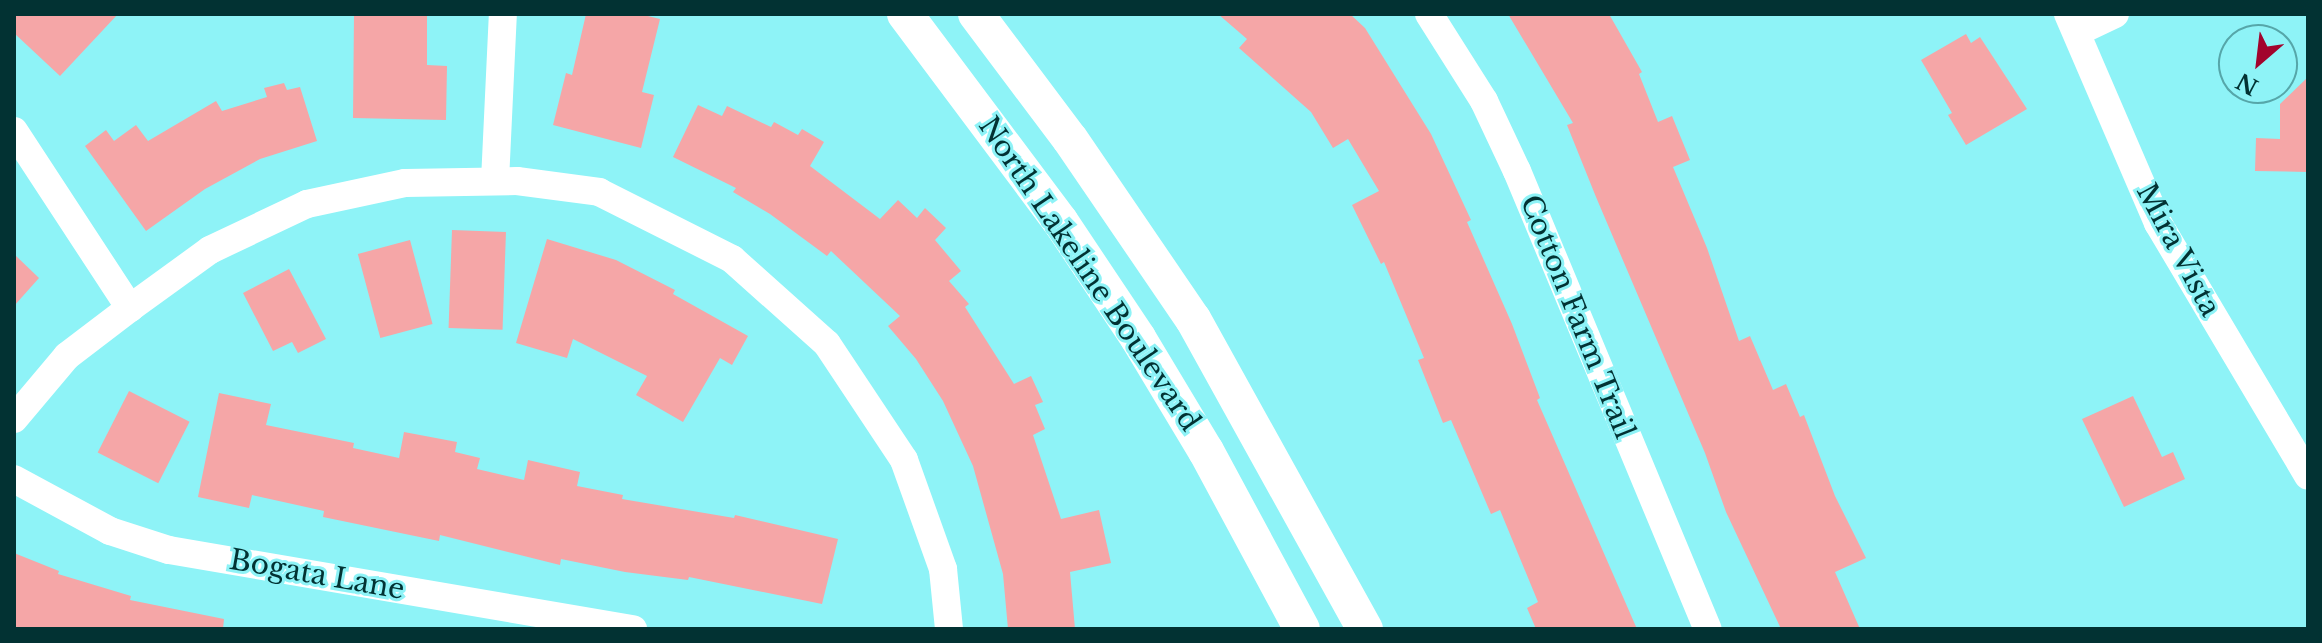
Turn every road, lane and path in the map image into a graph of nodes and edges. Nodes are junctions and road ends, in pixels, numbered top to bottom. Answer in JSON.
{"nodes":[{"id":1,"x":503,"y":14,"type":"edge"},
{"id":2,"x":905,"y":14,"type":"edge"},
{"id":3,"x":976,"y":14,"type":"edge"},
{"id":4,"x":1429,"y":14,"type":"edge"},
{"id":5,"x":2115,"y":14,"type":"edge"},
{"id":6,"x":2073,"y":23,"type":"edge"},
{"id":7,"x":14,"y":131,"type":"edge"},
{"id":8,"x":495,"y":181,"type":"junction"},
{"id":9,"x":130,"y":308,"type":"junction"},
{"id":10,"x":14,"y":419,"type":"edge"},
{"id":11,"x":2308,"y":476,"type":"edge"},
{"id":12,"x":14,"y":479,"type":"edge"},
{"id":13,"x":633,"y":629,"type":"edge"},
{"id":14,"x":949,"y":629,"type":"edge"},
{"id":15,"x":1302,"y":629,"type":"edge"},
{"id":16,"x":1365,"y":629,"type":"edge"},
{"id":17,"x":1708,"y":629,"type":"edge"}],
"edges":[{"from":1,"to":8,"type":"street"},
{"from":2,"to":15,"type":"main road","name":"North Lakeline Boulevard"},
{"from":3,"to":16,"type":"main road","name":"North Lakeline Boulevard"},
{"from":4,"to":17,"type":"street","name":"Cotton Farm Trail"},
{"from":5,"to":6,"type":"street"},
{"from":6,"to":11,"type":"street","name":"Mira Vista"},
{"from":7,"to":9,"type":"street"},
{"from":8,"to":9,"type":"street"},
{"from":8,"to":14,"type":"street"},
{"from":9,"to":10,"type":"street"},
{"from":12,"to":13,"type":"street","name":"Bogata Lane"}]}
